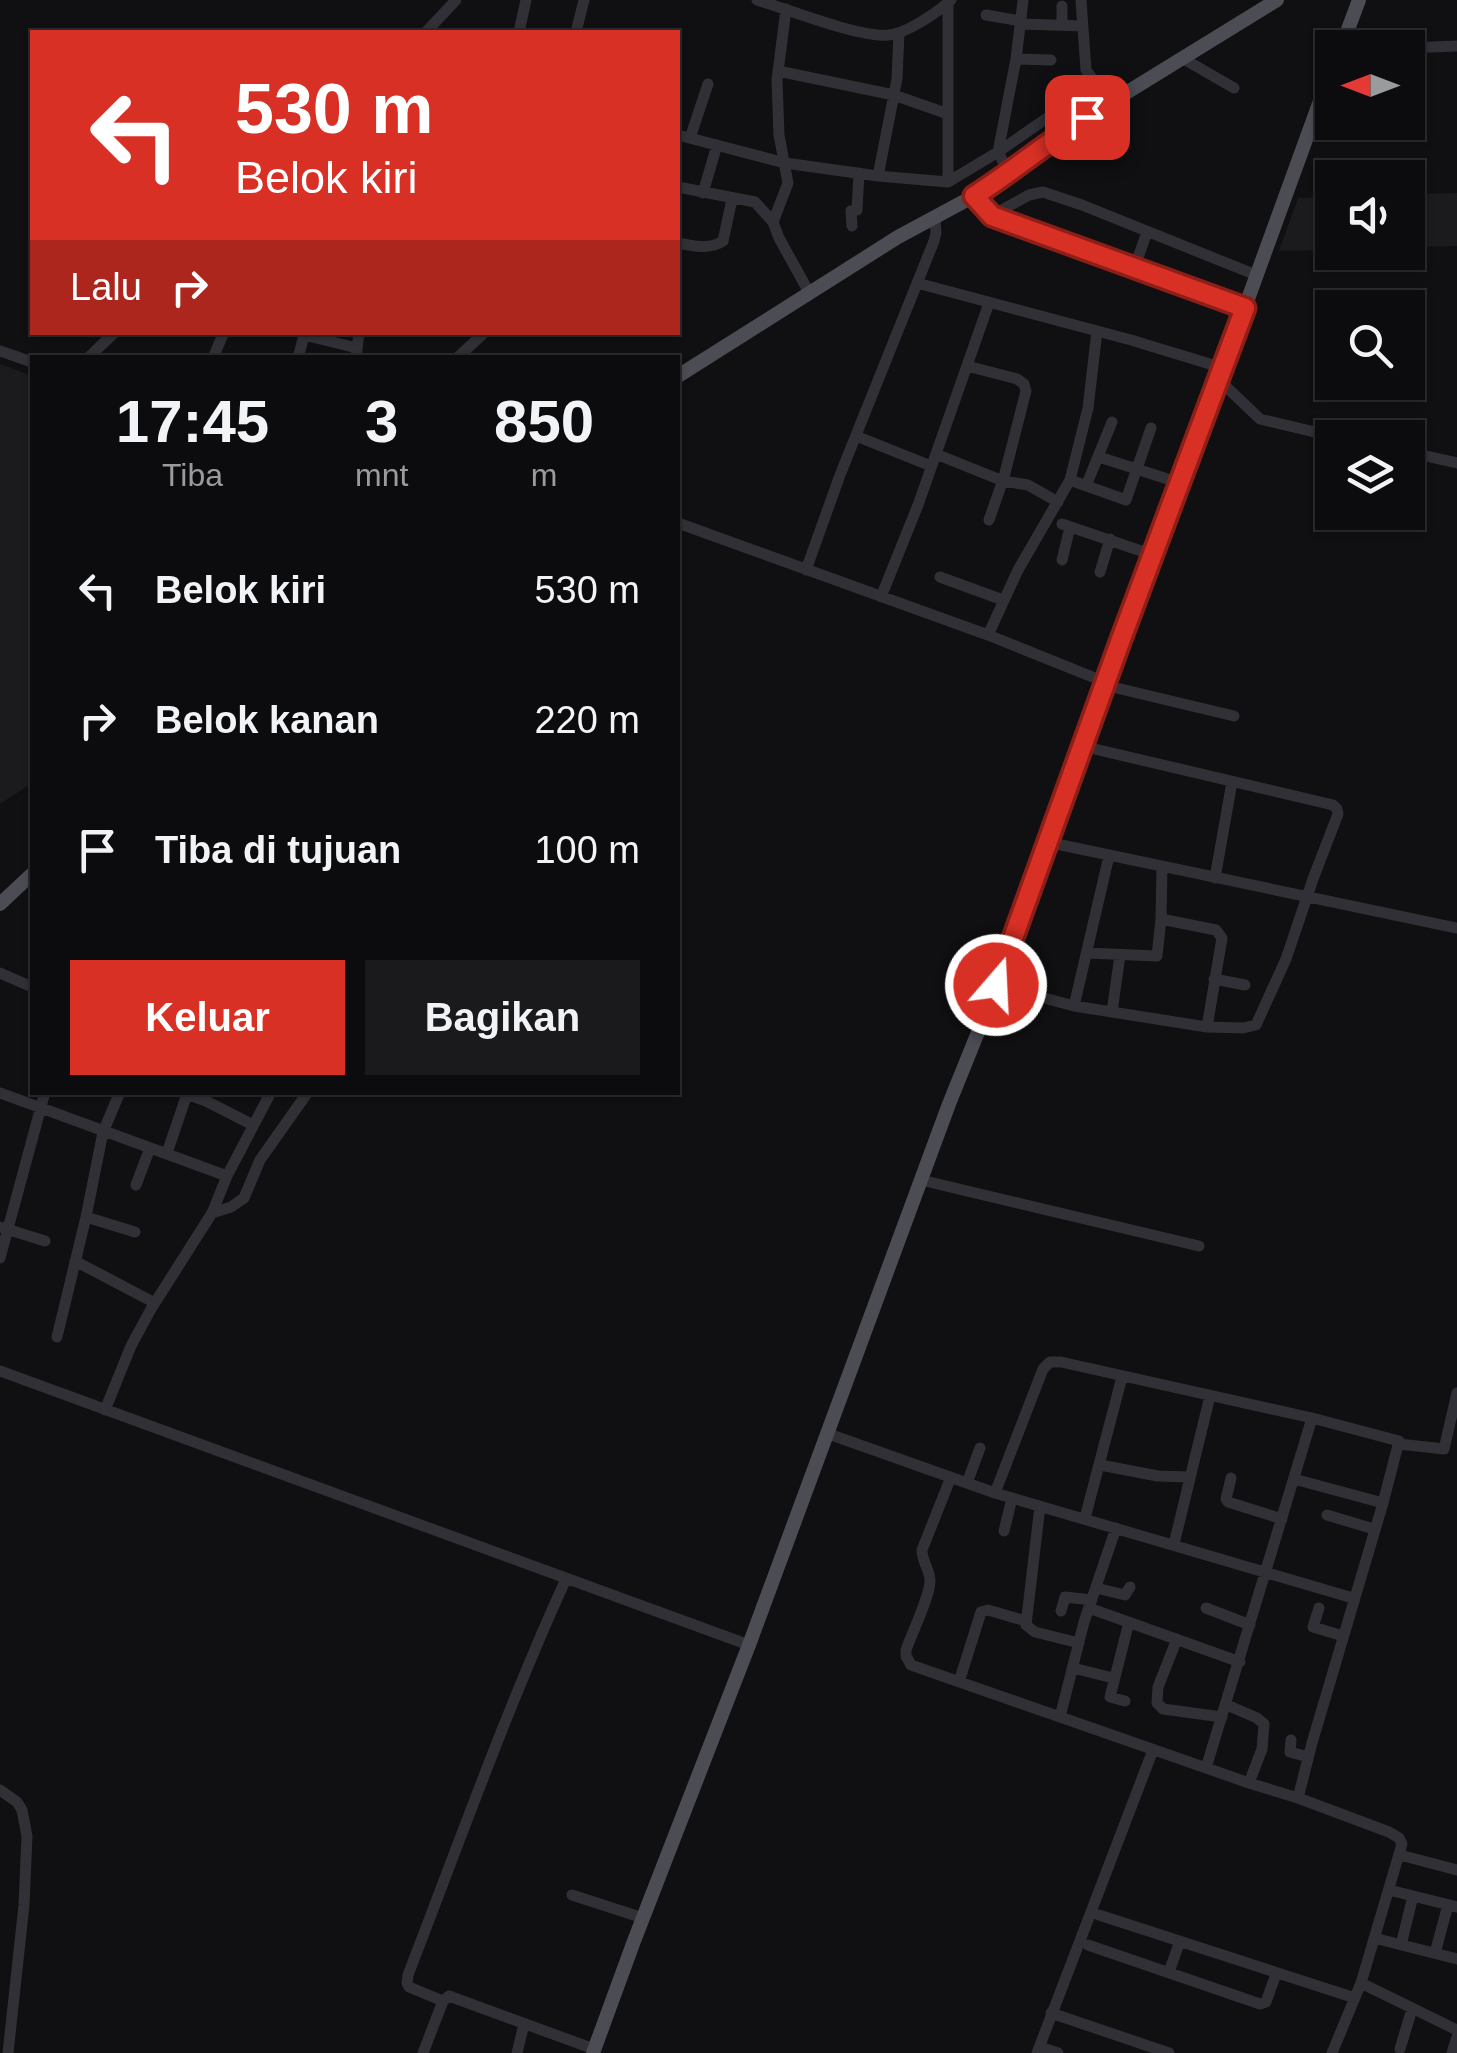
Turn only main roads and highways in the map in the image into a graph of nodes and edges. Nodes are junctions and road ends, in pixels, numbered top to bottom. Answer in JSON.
{"nodes":[{"id":1,"x":1277,"y":0,"type":"edge"},
{"id":2,"x":1359,"y":0,"type":"edge"},
{"id":3,"x":1347,"y":30,"type":"edge"},
{"id":4,"x":1315,"y":114,"type":"edge"},
{"id":5,"x":680,"y":375,"type":"edge"},
{"id":6,"x":30,"y":876,"type":"edge"},
{"id":7,"x":0,"y":904,"type":"edge"},
{"id":8,"x":594,"y":2051,"type":"edge"}],
"edges":[{"from":1,"to":5,"type":"main road"},
{"from":2,"to":3,"type":"main road"},
{"from":4,"to":8,"type":"main road"},
{"from":6,"to":7,"type":"main road"}]}
